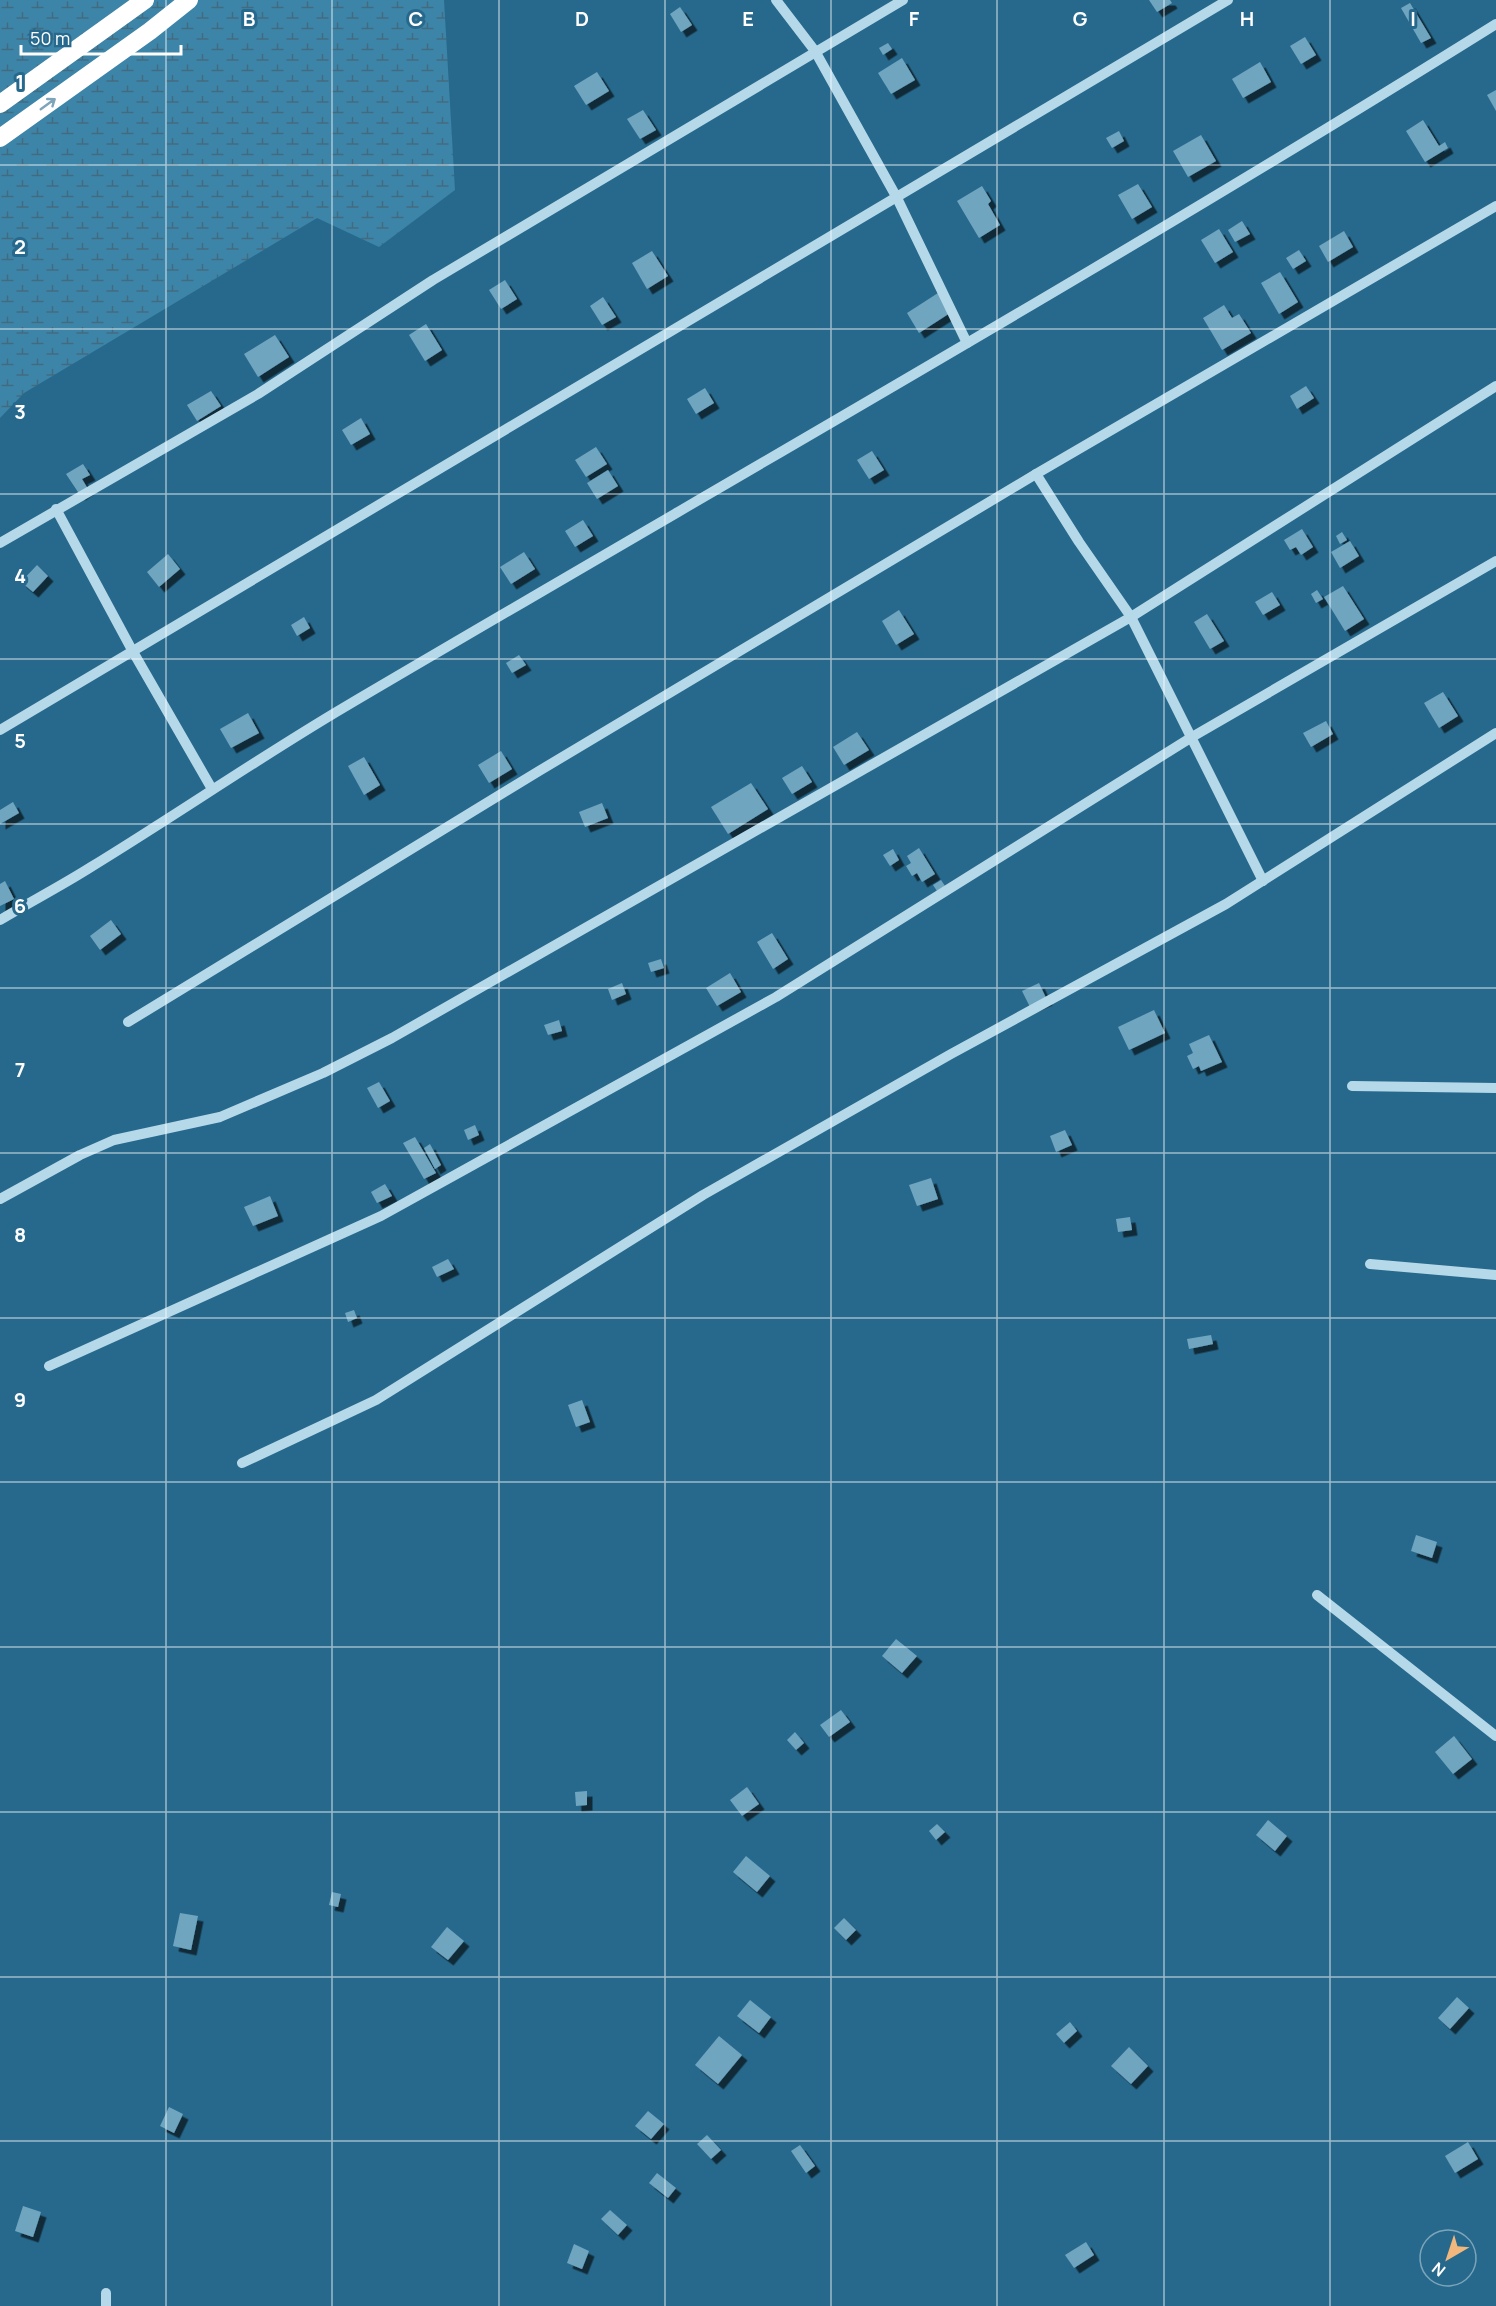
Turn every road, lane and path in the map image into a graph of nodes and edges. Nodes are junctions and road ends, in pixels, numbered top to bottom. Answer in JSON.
{"nodes":[{"id":1,"x":145,"y":0,"type":"edge"},
{"id":2,"x":189,"y":0,"type":"edge"},
{"id":3,"x":776,"y":0,"type":"edge"},
{"id":4,"x":903,"y":0,"type":"edge"},
{"id":5,"x":1228,"y":0,"type":"edge"},
{"id":6,"x":1496,"y":24,"type":"edge"},
{"id":7,"x":815,"y":51,"type":"junction"},
{"id":8,"x":0,"y":104,"type":"edge"},
{"id":9,"x":0,"y":138,"type":"edge"},
{"id":10,"x":897,"y":198,"type":"junction"},
{"id":11,"x":1496,"y":206,"type":"edge"},
{"id":12,"x":967,"y":343,"type":"junction"},
{"id":13,"x":1496,"y":386,"type":"edge"},
{"id":14,"x":1036,"y":474,"type":"junction"},
{"id":15,"x":56,"y":509,"type":"junction"},
{"id":16,"x":0,"y":543,"type":"edge"},
{"id":17,"x":1496,"y":561,"type":"edge"},
{"id":18,"x":1131,"y":617,"type":"junction"},
{"id":19,"x":132,"y":650,"type":"junction"},
{"id":20,"x":0,"y":730,"type":"edge"},
{"id":21,"x":1496,"y":733,"type":"edge"},
{"id":22,"x":1192,"y":737,"type":"junction"},
{"id":23,"x":212,"y":789,"type":"junction"},
{"id":24,"x":1263,"y":881,"type":"junction"},
{"id":25,"x":0,"y":920,"type":"edge"},
{"id":26,"x":128,"y":1022,"type":"dead end"},
{"id":27,"x":1352,"y":1086,"type":"dead end"},
{"id":28,"x":1496,"y":1088,"type":"edge"},
{"id":29,"x":0,"y":1199,"type":"edge"},
{"id":30,"x":1370,"y":1264,"type":"dead end"},
{"id":31,"x":1496,"y":1275,"type":"edge"},
{"id":32,"x":49,"y":1366,"type":"dead end"},
{"id":33,"x":242,"y":1463,"type":"dead end"},
{"id":34,"x":1317,"y":1595,"type":"dead end"},
{"id":35,"x":1496,"y":1736,"type":"edge"},
{"id":36,"x":106,"y":2293,"type":"dead end"},
{"id":37,"x":106,"y":2306,"type":"edge"}],
"edges":[{"from":1,"to":8,"type":"highway"},
{"from":9,"to":2,"type":"highway","one_way":true},
{"from":3,"to":7,"type":"street"},
{"from":4,"to":7,"type":"street"},
{"from":5,"to":10,"type":"street"},
{"from":6,"to":12,"type":"street"},
{"from":7,"to":10,"type":"street"},
{"from":7,"to":15,"type":"street"},
{"from":10,"to":12,"type":"street"},
{"from":10,"to":19,"type":"street"},
{"from":11,"to":14,"type":"street"},
{"from":12,"to":23,"type":"street"},
{"from":13,"to":18,"type":"street"},
{"from":14,"to":18,"type":"street"},
{"from":14,"to":26,"type":"street"},
{"from":15,"to":16,"type":"street"},
{"from":15,"to":19,"type":"street"},
{"from":17,"to":22,"type":"street"},
{"from":18,"to":22,"type":"street"},
{"from":18,"to":29,"type":"street"},
{"from":19,"to":20,"type":"street"},
{"from":19,"to":23,"type":"street"},
{"from":21,"to":24,"type":"street"},
{"from":22,"to":24,"type":"street"},
{"from":22,"to":32,"type":"street"},
{"from":23,"to":25,"type":"street"},
{"from":24,"to":33,"type":"street"},
{"from":27,"to":28,"type":"street"},
{"from":30,"to":31,"type":"street"},
{"from":34,"to":35,"type":"street"},
{"from":36,"to":37,"type":"street"}]}
